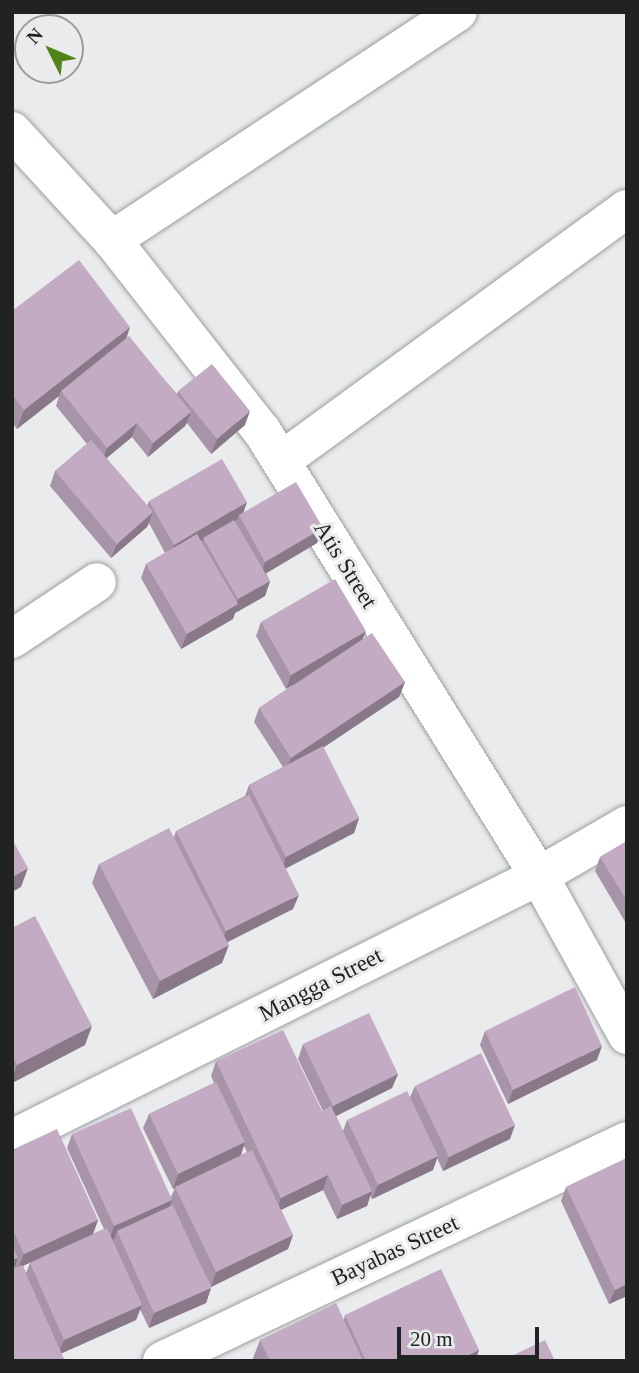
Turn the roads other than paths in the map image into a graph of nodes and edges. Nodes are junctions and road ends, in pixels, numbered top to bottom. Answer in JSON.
{"nodes":[{"id":1,"x":458,"y":12,"type":"edge"},
{"id":2,"x":12,"y":131,"type":"edge"},
{"id":3,"x":627,"y":209,"type":"edge"},
{"id":4,"x":112,"y":240,"type":"junction"},
{"id":5,"x":281,"y":461,"type":"junction"},
{"id":6,"x":97,"y":582,"type":"dead end"},
{"id":7,"x":12,"y":639,"type":"edge"},
{"id":8,"x":627,"y":825,"type":"edge"},
{"id":9,"x":539,"y":876,"type":"junction"},
{"id":10,"x":627,"y":1035,"type":"edge"},
{"id":11,"x":12,"y":1139,"type":"edge"},
{"id":12,"x":627,"y":1141,"type":"edge"},
{"id":13,"x":162,"y":1361,"type":"edge"}],
"edges":[{"from":1,"to":4,"type":"street"},
{"from":2,"to":4,"type":"street","name":"Atis Street"},
{"from":3,"to":5,"type":"street"},
{"from":4,"to":5,"type":"street","name":"Atis Street"},
{"from":5,"to":9,"type":"street","name":"Atis Street"},
{"from":6,"to":7,"type":"street"},
{"from":8,"to":9,"type":"street","name":"Mangga Street"},
{"from":9,"to":10,"type":"street","name":"Atis Street"},
{"from":9,"to":11,"type":"street","name":"Mangga Street"},
{"from":12,"to":13,"type":"street","name":"Bayabas Street"}]}
